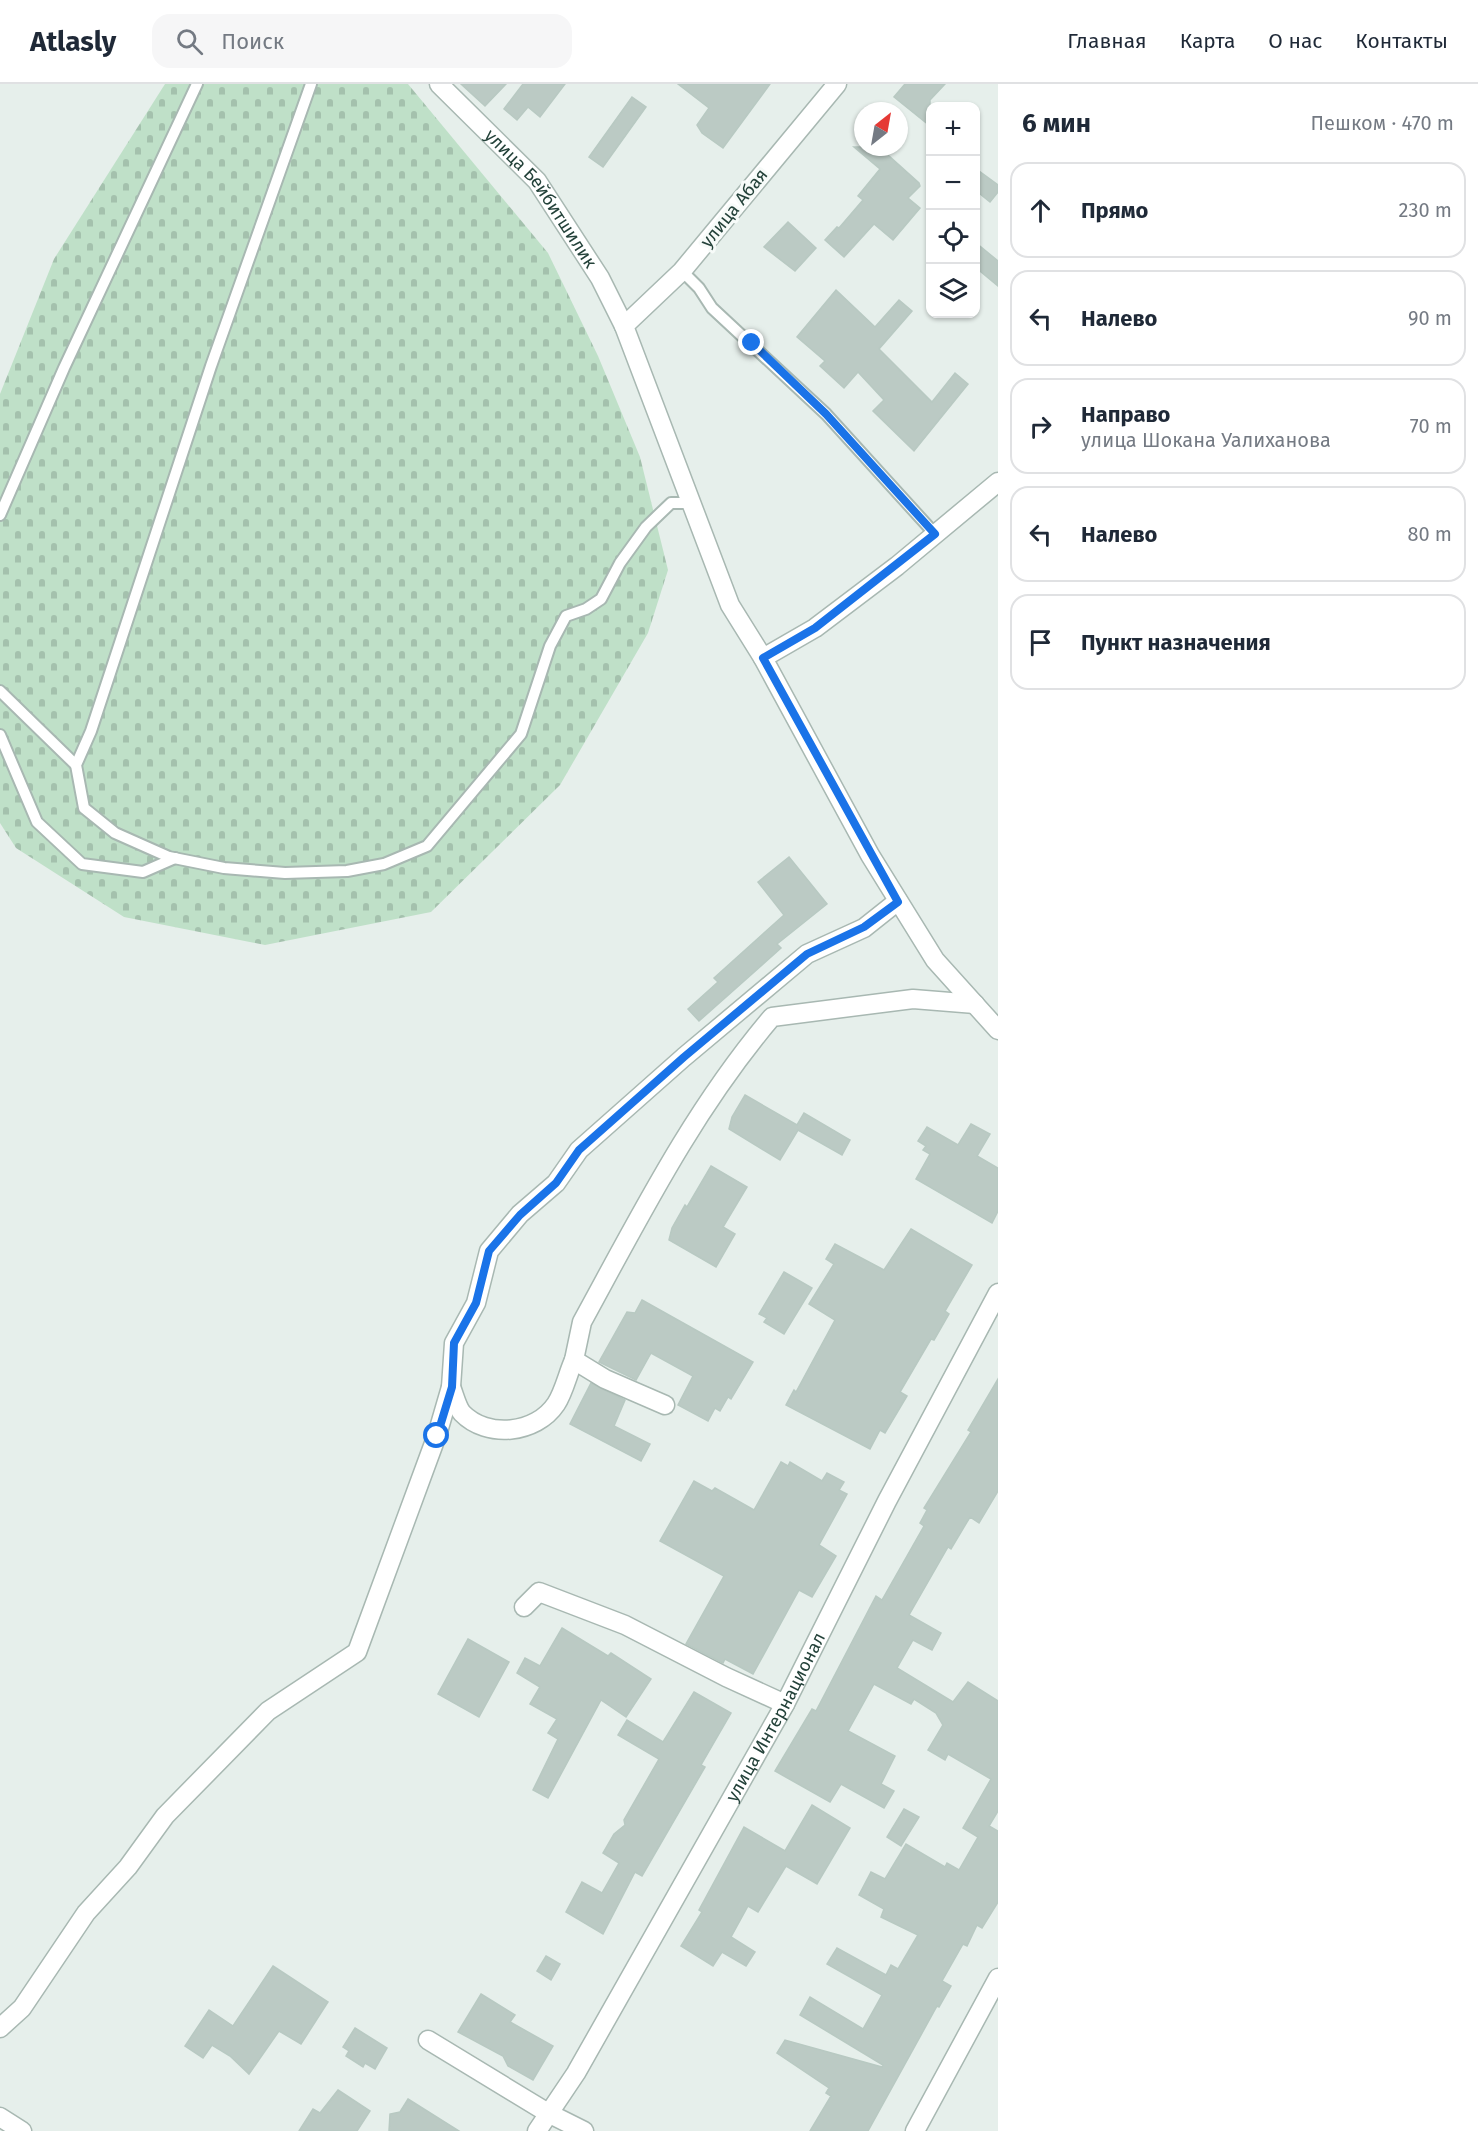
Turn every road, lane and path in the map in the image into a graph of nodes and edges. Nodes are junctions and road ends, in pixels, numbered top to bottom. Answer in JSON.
{"nodes":[{"id":1,"x":197,"y":84,"type":"edge"},
{"id":2,"x":311,"y":84,"type":"edge"},
{"id":3,"x":440,"y":84,"type":"edge"},
{"id":4,"x":837,"y":84,"type":"edge"},
{"id":5,"x":682,"y":271,"type":"junction"},
{"id":6,"x":624,"y":326,"type":"junction"},
{"id":7,"x":998,"y":482,"type":"edge"},
{"id":8,"x":691,"y":503,"type":"junction"},
{"id":9,"x":0,"y":515,"type":"edge"},
{"id":10,"x":935,"y":534,"type":"junction"},
{"id":11,"x":763,"y":658,"type":"junction"},
{"id":12,"x":0,"y":691,"type":"edge"},
{"id":13,"x":0,"y":735,"type":"edge"},
{"id":14,"x":76,"y":765,"type":"junction"},
{"id":15,"x":175,"y":858,"type":"junction"},
{"id":16,"x":898,"y":902,"type":"junction"},
{"id":17,"x":975,"y":1004,"type":"junction"},
{"id":18,"x":998,"y":1030,"type":"edge"},
{"id":19,"x":998,"y":1293,"type":"edge"},
{"id":20,"x":574,"y":1360,"type":"junction"},
{"id":21,"x":452,"y":1387,"type":"junction"},
{"id":22,"x":665,"y":1405,"type":"dead end"},
{"id":23,"x":524,"y":1607,"type":"dead end"},
{"id":24,"x":785,"y":1704,"type":"junction"},
{"id":25,"x":998,"y":1978,"type":"edge"},
{"id":26,"x":0,"y":2028,"type":"edge"},
{"id":27,"x":428,"y":2040,"type":"dead end"},
{"id":28,"x":548,"y":2113,"type":"junction"},
{"id":29,"x":0,"y":2117,"type":"edge"},
{"id":30,"x":22,"y":2131,"type":"edge"},
{"id":31,"x":537,"y":2131,"type":"edge"},
{"id":32,"x":584,"y":2131,"type":"edge"},
{"id":33,"x":915,"y":2131,"type":"edge"}],
"edges":[{"from":1,"to":9,"type":"lane"},
{"from":2,"to":14,"type":"lane"},
{"from":3,"to":6,"type":"street","name":"улица Бейбитшилик"},
{"from":4,"to":5,"type":"street","name":"улица Абая"},
{"from":5,"to":6,"type":"street","name":"улица Абая"},
{"from":5,"to":10,"type":"lane"},
{"from":6,"to":8,"type":"street","name":"улица Бейбитшилик"},
{"from":7,"to":10,"type":"street"},
{"from":8,"to":11,"type":"street","name":"улица Бейбитшилик"},
{"from":8,"to":15,"type":"lane"},
{"from":10,"to":11,"type":"street"},
{"from":11,"to":16,"type":"street","name":"улица Бейбитшилик"},
{"from":12,"to":14,"type":"lane"},
{"from":13,"to":15,"type":"lane"},
{"from":14,"to":15,"type":"lane"},
{"from":16,"to":17,"type":"street","name":"улица Бейбитшилик"},
{"from":16,"to":21,"type":"street"},
{"from":17,"to":18,"type":"street","name":"улица Бейбитшилик"},
{"from":17,"to":20,"type":"street"},
{"from":19,"to":24,"type":"street","name":"улица Интернационал"},
{"from":20,"to":21,"type":"street"},
{"from":20,"to":22,"type":"street"},
{"from":21,"to":26,"type":"street"},
{"from":23,"to":24,"type":"street"},
{"from":24,"to":28,"type":"street","name":"улица Интернационал"},
{"from":25,"to":33,"type":"street"},
{"from":27,"to":28,"type":"street"},
{"from":28,"to":31,"type":"street","name":"улица Интернационал"},
{"from":28,"to":32,"type":"street"},
{"from":29,"to":30,"type":"street"}]}
